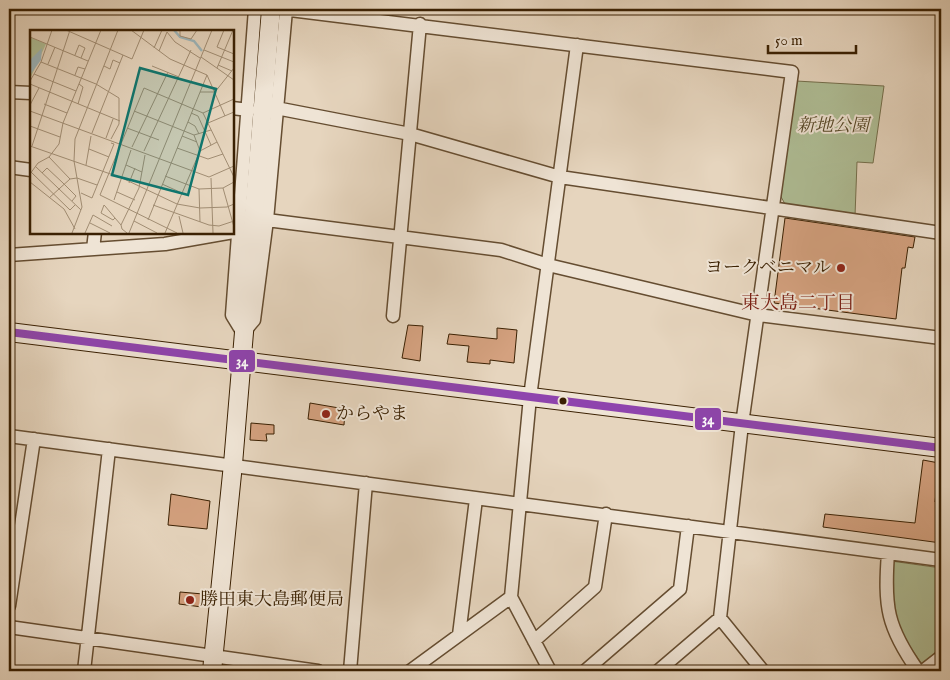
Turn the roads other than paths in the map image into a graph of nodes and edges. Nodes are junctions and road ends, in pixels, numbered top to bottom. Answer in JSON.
{"nodes":[{"id":1,"x":256,"y":9,"type":"edge"},
{"id":2,"x":280,"y":9,"type":"edge"},
{"id":3,"x":420,"y":24,"type":"junction"},
{"id":4,"x":577,"y":45,"type":"junction"},
{"id":5,"x":9,"y":92,"type":"edge"},
{"id":6,"x":30,"y":93,"type":"edge"},
{"id":7,"x":234,"y":108,"type":"edge"},
{"id":8,"x":276,"y":108,"type":"junction"},
{"id":9,"x":249,"y":110,"type":"junction"},
{"id":10,"x":410,"y":134,"type":"junction"},
{"id":11,"x":9,"y":167,"type":"edge"},
{"id":12,"x":30,"y":170,"type":"edge"},
{"id":13,"x":560,"y":177,"type":"junction"},
{"id":14,"x":773,"y":207,"type":"junction"},
{"id":15,"x":253,"y":228,"type":"junction"},
{"id":16,"x":234,"y":231,"type":"edge"},
{"id":17,"x":941,"y":232,"type":"edge"},
{"id":18,"x":95,"y":234,"type":"edge"},
{"id":19,"x":220,"y":234,"type":"edge"},
{"id":20,"x":402,"y":237,"type":"junction"},
{"id":21,"x":93,"y":249,"type":"junction"},
{"id":22,"x":9,"y":255,"type":"edge"},
{"id":23,"x":548,"y":266,"type":"junction"},
{"id":24,"x":758,"y":315,"type":"junction"},
{"id":25,"x":393,"y":316,"type":"dead end"},
{"id":26,"x":9,"y":332,"type":"edge"},
{"id":27,"x":941,"y":338,"type":"edge"},
{"id":28,"x":241,"y":360,"type":"junction"},
{"id":29,"x":530,"y":397,"type":"junction"},
{"id":30,"x":742,"y":424,"type":"junction"},
{"id":31,"x":9,"y":436,"type":"edge"},
{"id":32,"x":34,"y":439,"type":"junction"},
{"id":33,"x":941,"y":448,"type":"edge"},
{"id":34,"x":109,"y":449,"type":"junction"},
{"id":35,"x":233,"y":464,"type":"junction"},
{"id":36,"x":366,"y":483,"type":"junction"},
{"id":37,"x":476,"y":499,"type":"junction"},
{"id":38,"x":519,"y":504,"type":"junction"},
{"id":39,"x":606,"y":514,"type":"junction"},
{"id":40,"x":688,"y":526,"type":"junction"},
{"id":41,"x":730,"y":531,"type":"junction"},
{"id":42,"x":888,"y":553,"type":"junction"},
{"id":43,"x":941,"y":560,"type":"edge"},
{"id":44,"x":511,"y":597,"type":"junction"},
{"id":45,"x":9,"y":606,"type":"edge"},
{"id":46,"x":720,"y":618,"type":"junction"},
{"id":47,"x":9,"y":627,"type":"edge"},
{"id":48,"x":459,"y":635,"type":"junction"},
{"id":49,"x":86,"y":638,"type":"junction"},
{"id":50,"x":534,"y":641,"type":"junction"},
{"id":51,"x":941,"y":657,"type":"edge"},
{"id":52,"x":212,"y":663,"type":"edge"},
{"id":53,"x":84,"y":671,"type":"edge"},
{"id":54,"x":318,"y":671,"type":"edge"},
{"id":55,"x":350,"y":671,"type":"edge"},
{"id":56,"x":410,"y":671,"type":"edge"},
{"id":57,"x":550,"y":671,"type":"edge"},
{"id":58,"x":585,"y":671,"type":"edge"},
{"id":59,"x":658,"y":671,"type":"edge"},
{"id":60,"x":764,"y":671,"type":"edge"},
{"id":61,"x":918,"y":671,"type":"edge"},
{"id":62,"x":923,"y":671,"type":"edge"}],
"edges":[{"from":1,"to":9,"type":"street"},
{"from":2,"to":3,"type":"street"},
{"from":2,"to":8,"type":"street"},
{"from":2,"to":15,"type":"street"},
{"from":3,"to":4,"type":"street"},
{"from":3,"to":10,"type":"street"},
{"from":4,"to":13,"type":"street"},
{"from":4,"to":14,"type":"street"},
{"from":5,"to":6,"type":"street"},
{"from":7,"to":9,"type":"street"},
{"from":8,"to":10,"type":"street"},
{"from":8,"to":15,"type":"street"},
{"from":9,"to":15,"type":"street"},
{"from":10,"to":13,"type":"street"},
{"from":10,"to":20,"type":"street"},
{"from":11,"to":12,"type":"street"},
{"from":13,"to":14,"type":"street"},
{"from":13,"to":23,"type":"street"},
{"from":14,"to":17,"type":"street"},
{"from":14,"to":24,"type":"street"},
{"from":15,"to":16,"type":"street"},
{"from":15,"to":20,"type":"street"},
{"from":15,"to":28,"type":"street"},
{"from":18,"to":21,"type":"street"},
{"from":19,"to":21,"type":"street"},
{"from":20,"to":23,"type":"street"},
{"from":20,"to":25,"type":"street"},
{"from":21,"to":22,"type":"street"},
{"from":23,"to":24,"type":"street"},
{"from":23,"to":29,"type":"street"},
{"from":24,"to":27,"type":"street"},
{"from":24,"to":30,"type":"street"},
{"from":26,"to":28,"type":"street"},
{"from":28,"to":29,"type":"street"},
{"from":28,"to":35,"type":"street"},
{"from":29,"to":30,"type":"street"},
{"from":29,"to":38,"type":"street"},
{"from":30,"to":33,"type":"street"},
{"from":30,"to":41,"type":"street"},
{"from":31,"to":32,"type":"street"},
{"from":32,"to":34,"type":"street"},
{"from":32,"to":45,"type":"street"},
{"from":34,"to":35,"type":"street"},
{"from":34,"to":49,"type":"street"},
{"from":35,"to":36,"type":"street"},
{"from":35,"to":52,"type":"street"},
{"from":36,"to":37,"type":"street"},
{"from":36,"to":55,"type":"street"},
{"from":37,"to":38,"type":"street"},
{"from":37,"to":48,"type":"street"},
{"from":38,"to":39,"type":"street"},
{"from":38,"to":44,"type":"street"},
{"from":39,"to":40,"type":"street"},
{"from":39,"to":50,"type":"street"},
{"from":40,"to":41,"type":"street"},
{"from":40,"to":58,"type":"street"},
{"from":41,"to":42,"type":"street"},
{"from":41,"to":46,"type":"street"},
{"from":42,"to":43,"type":"street"},
{"from":42,"to":61,"type":"street"},
{"from":44,"to":48,"type":"street"},
{"from":44,"to":50,"type":"street"},
{"from":46,"to":59,"type":"street"},
{"from":46,"to":60,"type":"street"},
{"from":47,"to":49,"type":"street"},
{"from":48,"to":56,"type":"street"},
{"from":49,"to":52,"type":"street"},
{"from":49,"to":53,"type":"street"},
{"from":50,"to":57,"type":"street"},
{"from":51,"to":62,"type":"street"},
{"from":52,"to":54,"type":"street"}]}
